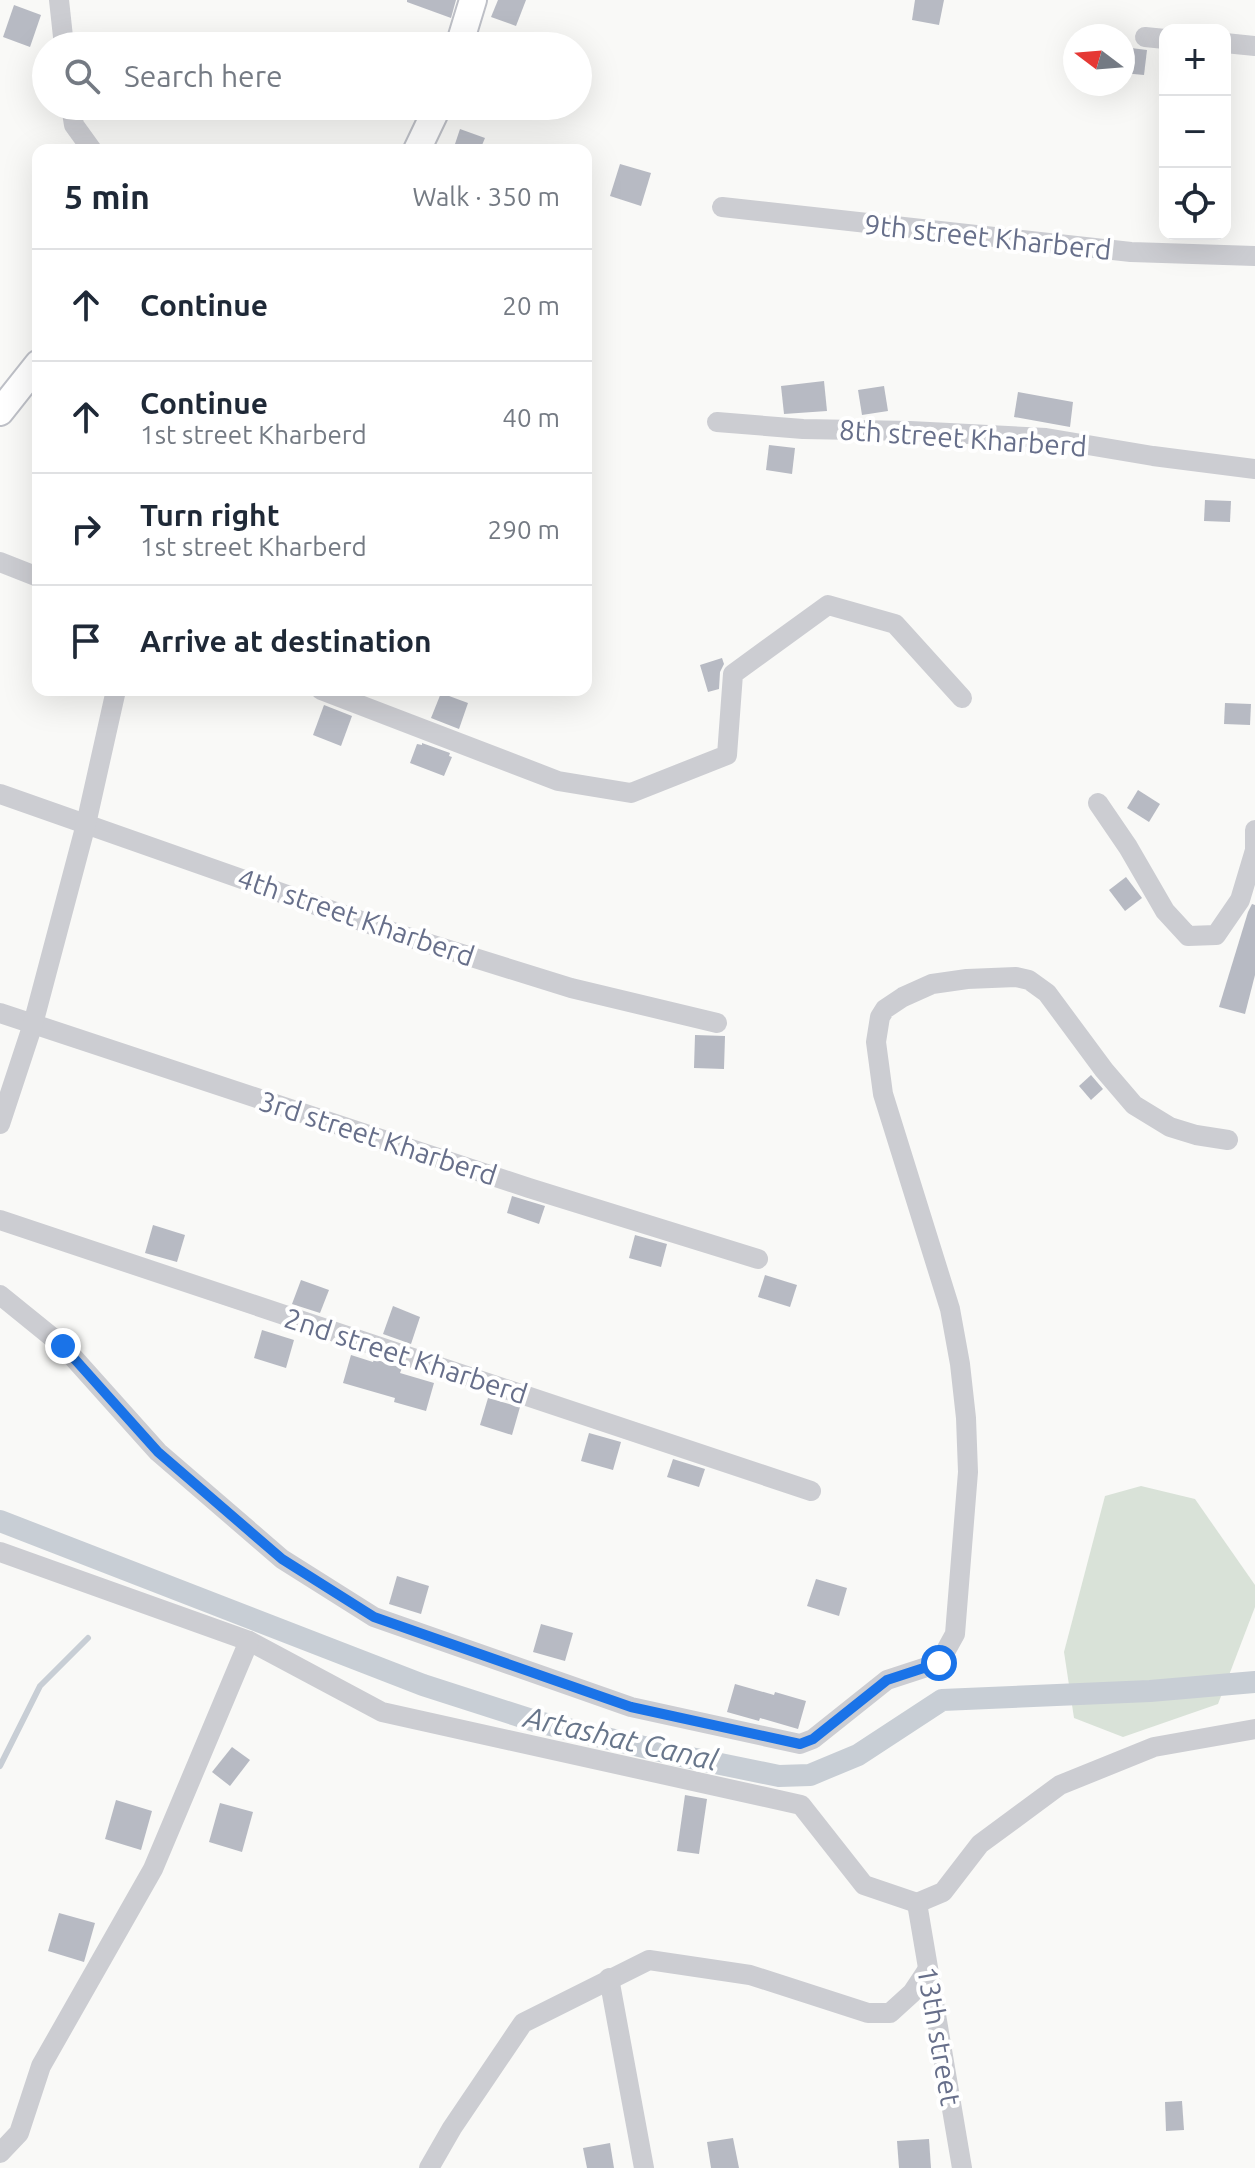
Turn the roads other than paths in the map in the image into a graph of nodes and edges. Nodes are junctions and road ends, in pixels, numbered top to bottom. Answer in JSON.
{"nodes":[{"id":1,"x":59,"y":0,"type":"edge"},
{"id":2,"x":473,"y":0,"type":"edge"},
{"id":3,"x":62,"y":32,"type":"edge"},
{"id":4,"x":463,"y":32,"type":"edge"},
{"id":5,"x":1231,"y":44,"type":"edge"},
{"id":6,"x":1255,"y":46,"type":"edge"},
{"id":7,"x":73,"y":120,"type":"edge"},
{"id":8,"x":431,"y":120,"type":"edge"},
{"id":9,"x":88,"y":144,"type":"edge"},
{"id":10,"x":420,"y":144,"type":"edge"},
{"id":11,"x":722,"y":207,"type":"dead end"},
{"id":12,"x":1255,"y":256,"type":"edge"},
{"id":13,"x":32,"y":372,"type":"edge"},
{"id":14,"x":0,"y":412,"type":"edge"},
{"id":15,"x":717,"y":422,"type":"dead end"},
{"id":16,"x":1255,"y":469,"type":"edge"},
{"id":17,"x":0,"y":562,"type":"edge"},
{"id":18,"x":32,"y":575,"type":"edge"},
{"id":19,"x":115,"y":696,"type":"edge"},
{"id":20,"x":337,"y":696,"type":"edge"},
{"id":21,"x":962,"y":698,"type":"dead end"},
{"id":22,"x":0,"y":794,"type":"edge"},
{"id":23,"x":1098,"y":803,"type":"dead end"},
{"id":24,"x":86,"y":824,"type":"junction"},
{"id":25,"x":1255,"y":830,"type":"edge"},
{"id":26,"x":0,"y":1013,"type":"edge"},
{"id":27,"x":717,"y":1023,"type":"dead end"},
{"id":28,"x":33,"y":1024,"type":"junction"},
{"id":29,"x":0,"y":1124,"type":"edge"},
{"id":30,"x":1228,"y":1140,"type":"dead end"},
{"id":31,"x":0,"y":1220,"type":"edge"},
{"id":32,"x":758,"y":1259,"type":"dead end"},
{"id":33,"x":0,"y":1295,"type":"edge"},
{"id":34,"x":811,"y":1491,"type":"dead end"},
{"id":35,"x":0,"y":1552,"type":"edge"},
{"id":36,"x":249,"y":1641,"type":"junction"},
{"id":37,"x":1255,"y":1729,"type":"edge"},
{"id":38,"x":917,"y":1903,"type":"junction"},
{"id":39,"x":928,"y":1969,"type":"junction"},
{"id":40,"x":609,"y":1978,"type":"junction"},
{"id":41,"x":0,"y":2153,"type":"edge"},
{"id":42,"x":429,"y":2168,"type":"edge"},
{"id":43,"x":644,"y":2168,"type":"edge"},
{"id":44,"x":962,"y":2168,"type":"edge"}],
"edges":[{"from":1,"to":3,"type":"street"},
{"from":2,"to":4,"type":"street"},
{"from":5,"to":6,"type":"street"},
{"from":7,"to":9,"type":"street"},
{"from":8,"to":10,"type":"street"},
{"from":11,"to":12,"type":"street","name":"9th street Kharberd"},
{"from":13,"to":14,"type":"street"},
{"from":15,"to":16,"type":"street","name":"8th street Kharberd"},
{"from":17,"to":18,"type":"street"},
{"from":19,"to":24,"type":"street"},
{"from":20,"to":21,"type":"street"},
{"from":22,"to":24,"type":"street","name":"4th street Kharberd"},
{"from":23,"to":25,"type":"street"},
{"from":24,"to":27,"type":"street","name":"4th street Kharberd"},
{"from":24,"to":28,"type":"street"},
{"from":26,"to":28,"type":"street","name":"3rd street Kharberd"},
{"from":28,"to":29,"type":"street"},
{"from":28,"to":32,"type":"street","name":"3rd street Kharberd"},
{"from":30,"to":33,"type":"street"},
{"from":31,"to":34,"type":"street","name":"2nd street Kharberd"},
{"from":35,"to":36,"type":"street"},
{"from":36,"to":38,"type":"street"},
{"from":36,"to":41,"type":"street"},
{"from":37,"to":38,"type":"street"},
{"from":38,"to":39,"type":"street","name":"13th street"},
{"from":39,"to":40,"type":"street"},
{"from":39,"to":44,"type":"street","name":"13th street"},
{"from":40,"to":42,"type":"street"},
{"from":40,"to":43,"type":"street"}]}
